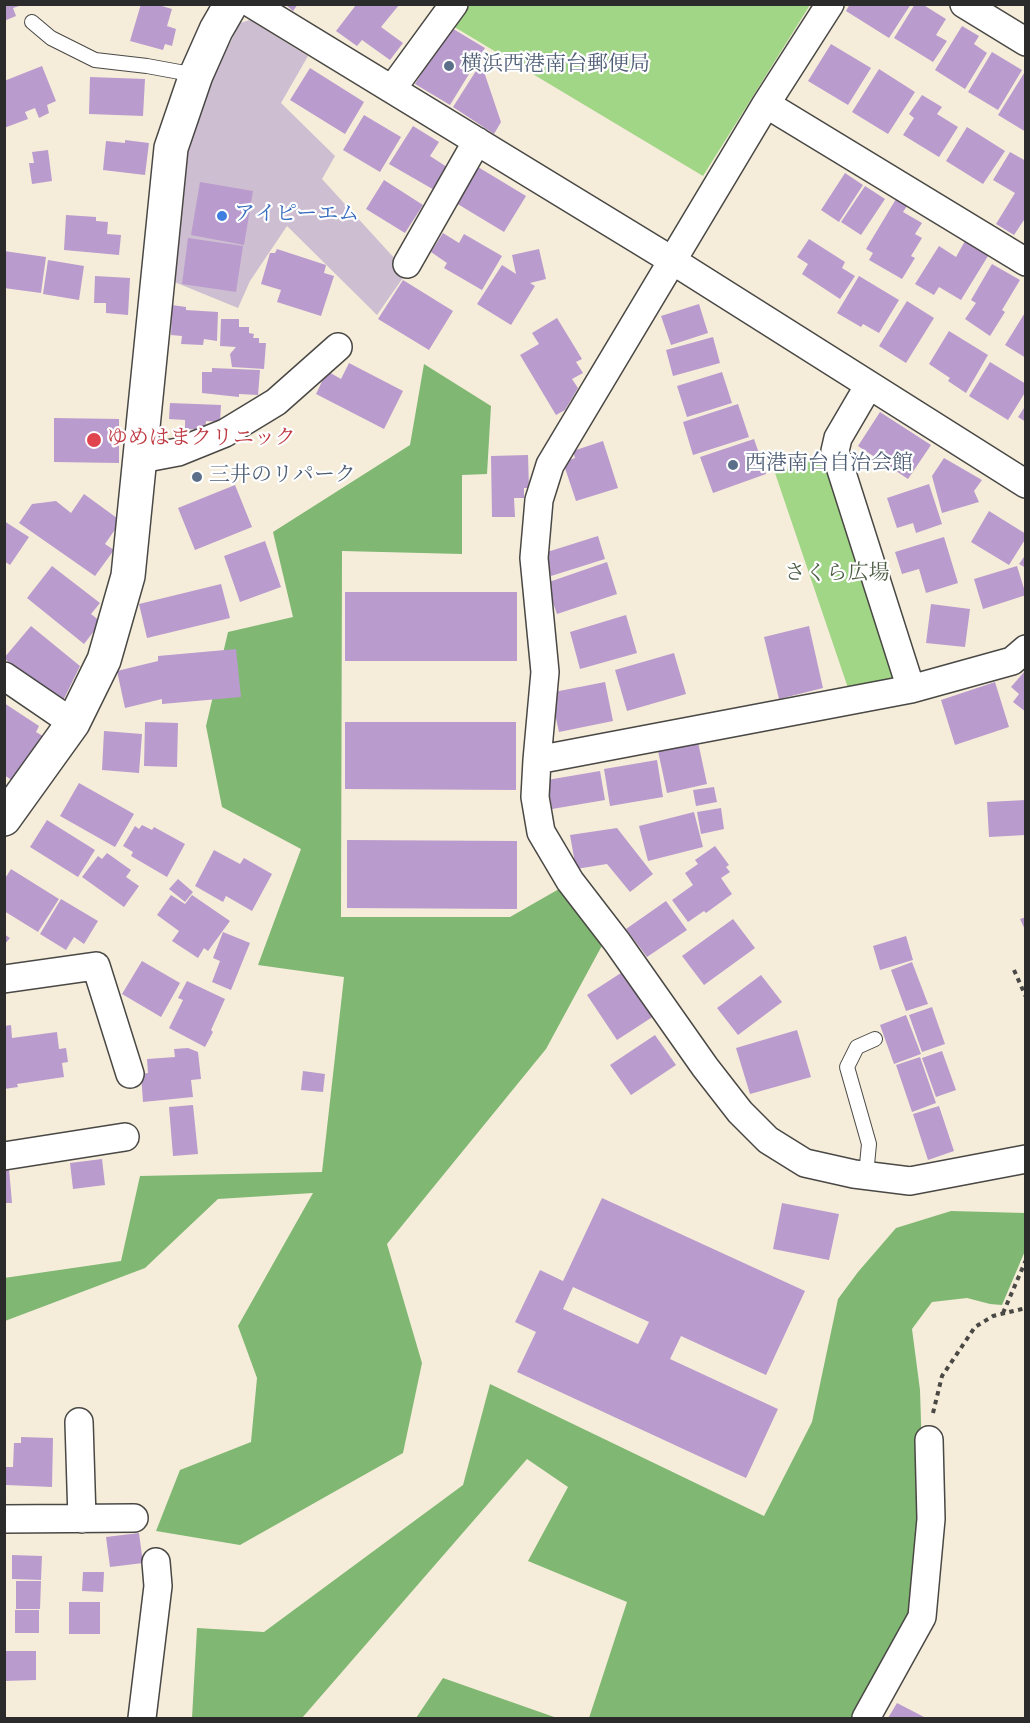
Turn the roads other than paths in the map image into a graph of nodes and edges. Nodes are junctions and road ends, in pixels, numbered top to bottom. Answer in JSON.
{"nodes":[{"id":1,"x":231,"y":4,"type":"edge"},
{"id":2,"x":252,"y":4,"type":"edge"},
{"id":3,"x":454,"y":4,"type":"edge"},
{"id":4,"x":830,"y":4,"type":"edge"},
{"id":5,"x":964,"y":4,"type":"edge"},
{"id":6,"x":32,"y":22,"type":"dead end"},
{"id":7,"x":1026,"y":42,"type":"edge"},
{"id":8,"x":196,"y":75,"type":"junction"},
{"id":9,"x":392,"y":89,"type":"junction"},
{"id":10,"x":766,"y":104,"type":"junction"},
{"id":11,"x":477,"y":141,"type":"junction"},
{"id":12,"x":673,"y":261,"type":"junction"},
{"id":13,"x":1026,"y":262,"type":"edge"},
{"id":14,"x":407,"y":264,"type":"dead end"},
{"id":15,"x":338,"y":347,"type":"dead end"},
{"id":16,"x":869,"y":385,"type":"junction"},
{"id":17,"x":141,"y":459,"type":"junction"},
{"id":18,"x":1026,"y":484,"type":"edge"},
{"id":19,"x":1026,"y":649,"type":"edge"},
{"id":20,"x":4,"y":676,"type":"edge"},
{"id":21,"x":911,"y":689,"type":"junction"},
{"id":22,"x":73,"y":723,"type":"junction"},
{"id":23,"x":537,"y":760,"type":"junction"},
{"id":24,"x":4,"y":819,"type":"edge"},
{"id":25,"x":4,"y":980,"type":"edge"},
{"id":26,"x":875,"y":1039,"type":"dead end"},
{"id":27,"x":130,"y":1074,"type":"dead end"},
{"id":28,"x":125,"y":1137,"type":"dead end"},
{"id":29,"x":4,"y":1156,"type":"edge"},
{"id":30,"x":1026,"y":1159,"type":"edge"},
{"id":31,"x":866,"y":1176,"type":"junction"},
{"id":32,"x":79,"y":1422,"type":"dead end"},
{"id":33,"x":929,"y":1440,"type":"road end"},
{"id":34,"x":134,"y":1518,"type":"dead end"},
{"id":35,"x":4,"y":1519,"type":"edge"},
{"id":36,"x":82,"y":1519,"type":"junction"},
{"id":37,"x":156,"y":1562,"type":"dead end"},
{"id":38,"x":142,"y":1719,"type":"edge"},
{"id":39,"x":866,"y":1719,"type":"edge"}],
"edges":[{"from":1,"to":8,"type":"main road"},
{"from":2,"to":9,"type":"street"},
{"from":3,"to":9,"type":"street"},
{"from":4,"to":10,"type":"street"},
{"from":5,"to":7,"type":"street"},
{"from":6,"to":8,"type":"lane"},
{"from":8,"to":17,"type":"main road"},
{"from":9,"to":11,"type":"street"},
{"from":10,"to":12,"type":"street"},
{"from":10,"to":13,"type":"street"},
{"from":11,"to":12,"type":"street"},
{"from":11,"to":14,"type":"street"},
{"from":12,"to":16,"type":"street"},
{"from":12,"to":23,"type":"street"},
{"from":15,"to":17,"type":"street"},
{"from":16,"to":18,"type":"street"},
{"from":16,"to":21,"type":"street"},
{"from":17,"to":22,"type":"main road"},
{"from":19,"to":21,"type":"street"},
{"from":20,"to":22,"type":"street"},
{"from":21,"to":23,"type":"street"},
{"from":22,"to":24,"type":"main road"},
{"from":23,"to":31,"type":"street"},
{"from":25,"to":27,"type":"street"},
{"from":26,"to":31,"type":"lane"},
{"from":28,"to":29,"type":"street"},
{"from":30,"to":31,"type":"street"},
{"from":32,"to":36,"type":"street"},
{"from":33,"to":39,"type":"street"},
{"from":34,"to":36,"type":"street"},
{"from":35,"to":36,"type":"street"},
{"from":37,"to":38,"type":"street"}]}
